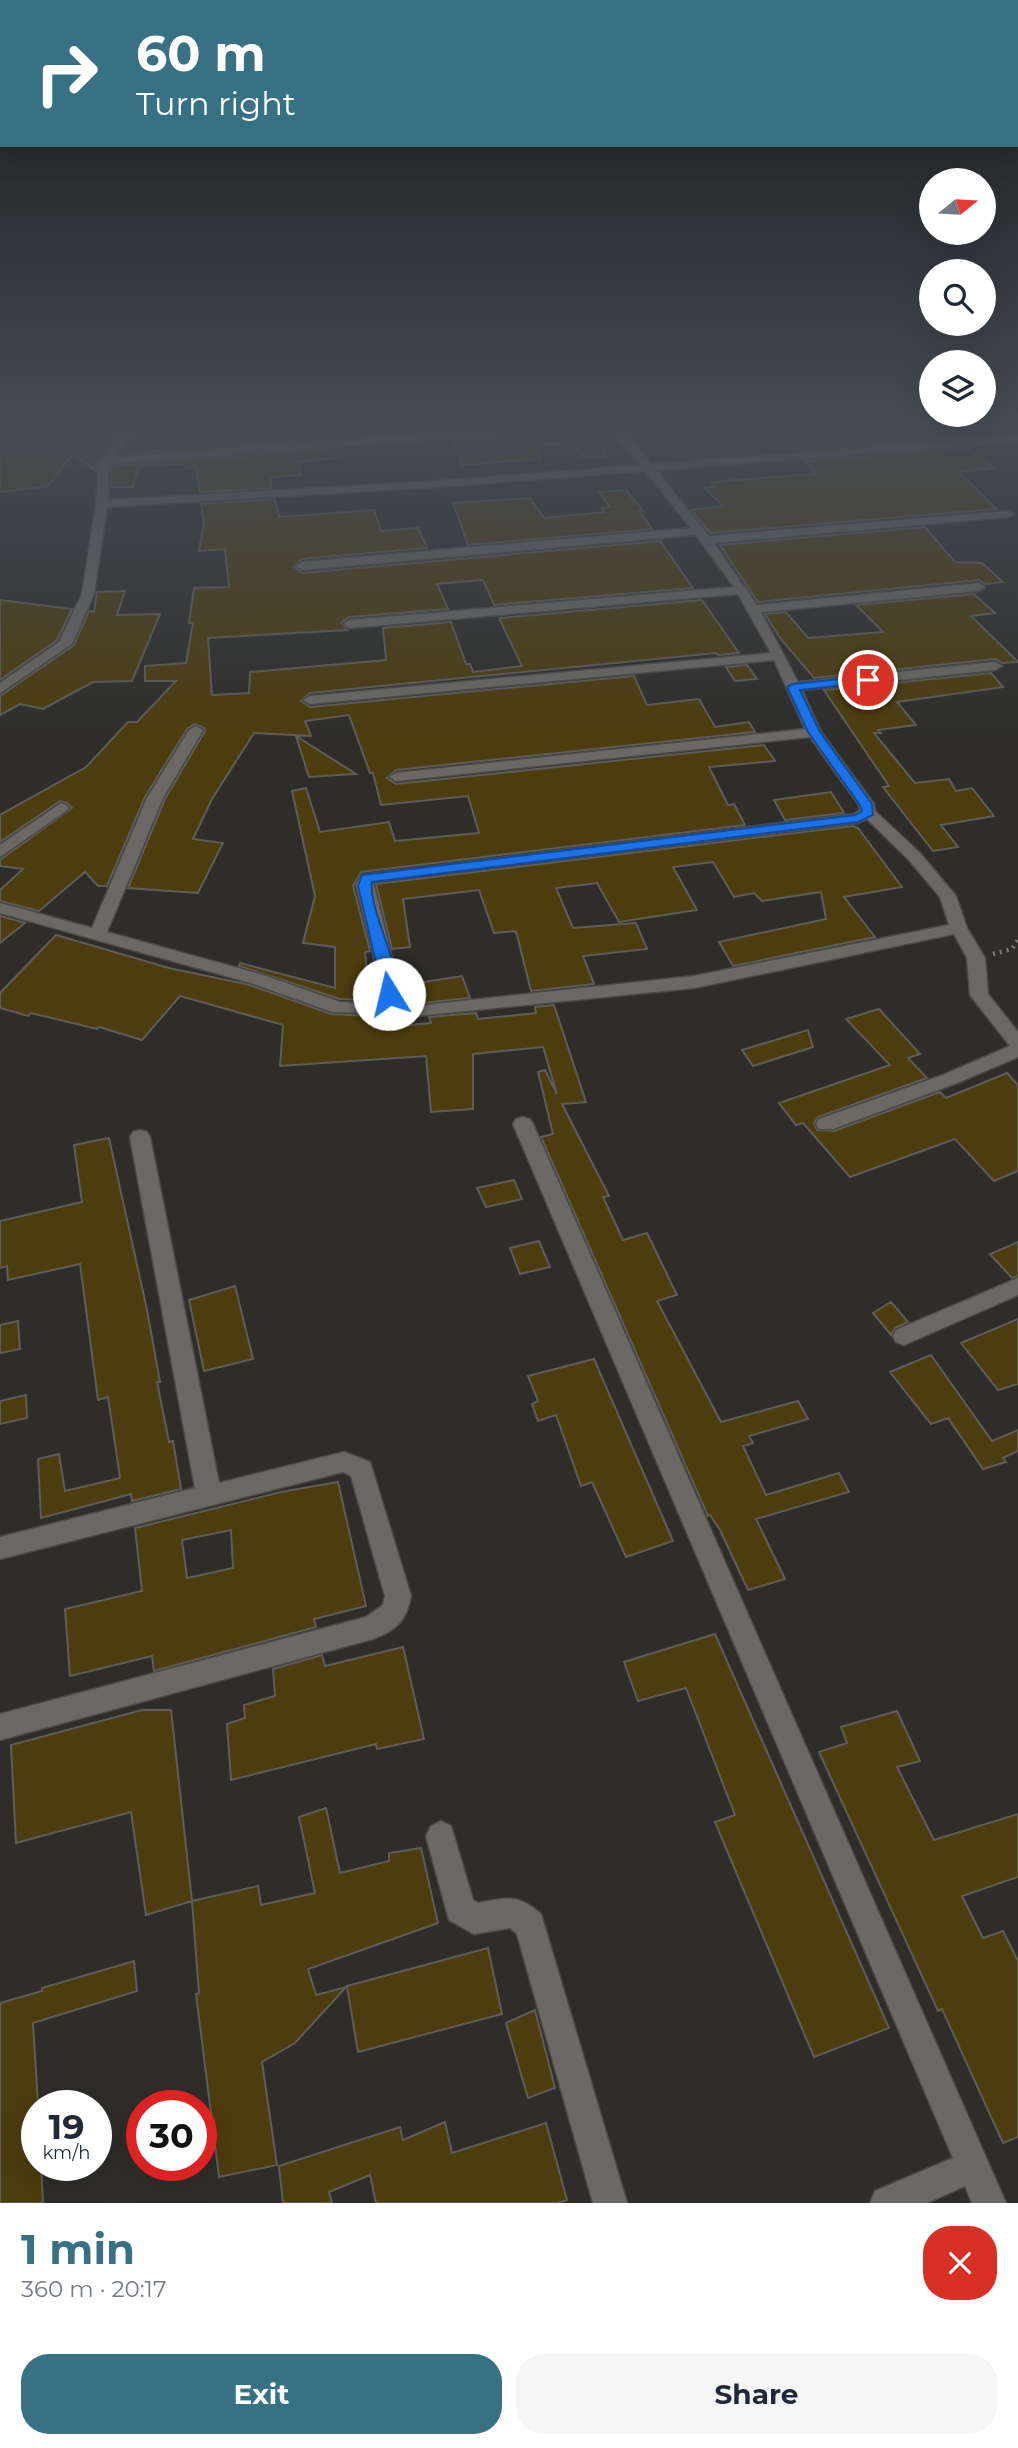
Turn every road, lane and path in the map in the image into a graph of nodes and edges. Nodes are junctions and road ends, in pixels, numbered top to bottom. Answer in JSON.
{"nodes":[{"id":1,"x":98,"y":530,"type":"edge"},
{"id":2,"x":697,"y":530,"type":"edge"},
{"id":3,"x":788,"y":530,"type":"edge"},
{"id":4,"x":702,"y":536,"type":"junction"},
{"id":5,"x":302,"y":566,"type":"dead end"},
{"id":6,"x":979,"y":587,"type":"dead end"},
{"id":7,"x":742,"y":590,"type":"junction"},
{"id":8,"x":752,"y":609,"type":"junction"},
{"id":9,"x":349,"y":624,"type":"dead end"},
{"id":10,"x":779,"y":656,"type":"junction"},
{"id":11,"x":995,"y":666,"type":"dead end"},
{"id":12,"x":793,"y":687,"type":"junction"},
{"id":13,"x":0,"y":689,"type":"edge"},
{"id":14,"x":310,"y":700,"type":"dead end"},
{"id":15,"x":196,"y":730,"type":"dead end"},
{"id":16,"x":814,"y":732,"type":"junction"},
{"id":17,"x":397,"y":777,"type":"dead end"},
{"id":18,"x":61,"y":808,"type":"dead end"},
{"id":19,"x":869,"y":812,"type":"junction"},
{"id":20,"x":0,"y":852,"type":"edge"},
{"id":21,"x":0,"y":908,"type":"edge"},
{"id":22,"x":959,"y":928,"type":"junction"},
{"id":23,"x":97,"y":936,"type":"junction"},
{"id":24,"x":1018,"y":940,"type":"edge"},
{"id":25,"x":976,"y":958,"type":"junction"},
{"id":26,"x":377,"y":1005,"type":"junction"},
{"id":27,"x":1018,"y":1044,"type":"edge"},
{"id":28,"x":1018,"y":1050,"type":"edge"},
{"id":29,"x":523,"y":1124,"type":"dead end"},
{"id":30,"x":826,"y":1124,"type":"dead end"},
{"id":31,"x":141,"y":1136,"type":"dead end"},
{"id":32,"x":1018,"y":1286,"type":"edge"},
{"id":33,"x":904,"y":1336,"type":"dead end"},
{"id":34,"x":209,"y":1496,"type":"junction"},
{"id":35,"x":0,"y":1548,"type":"edge"},
{"id":36,"x":0,"y":1727,"type":"edge"},
{"id":37,"x":441,"y":1836,"type":"dead end"},
{"id":38,"x":972,"y":2166,"type":"junction"},
{"id":39,"x":610,"y":2203,"type":"edge"},
{"id":40,"x":887,"y":2203,"type":"edge"},
{"id":41,"x":989,"y":2203,"type":"edge"}],
"edges":[{"from":1,"to":13,"type":"street"},
{"from":2,"to":4,"type":"street"},
{"from":3,"to":4,"type":"street"},
{"from":4,"to":5,"type":"street"},
{"from":4,"to":7,"type":"street"},
{"from":6,"to":8,"type":"street"},
{"from":7,"to":8,"type":"street"},
{"from":7,"to":9,"type":"street"},
{"from":8,"to":10,"type":"street"},
{"from":10,"to":12,"type":"street"},
{"from":10,"to":14,"type":"street"},
{"from":11,"to":12,"type":"street"},
{"from":12,"to":16,"type":"street"},
{"from":15,"to":23,"type":"street"},
{"from":16,"to":17,"type":"street"},
{"from":16,"to":19,"type":"street"},
{"from":18,"to":20,"type":"street"},
{"from":19,"to":22,"type":"street"},
{"from":19,"to":26,"type":"street"},
{"from":21,"to":23,"type":"street"},
{"from":22,"to":25,"type":"street"},
{"from":22,"to":26,"type":"street"},
{"from":23,"to":26,"type":"street"},
{"from":24,"to":25,"type":"path"},
{"from":25,"to":27,"type":"street"},
{"from":28,"to":30,"type":"street"},
{"from":29,"to":38,"type":"street"},
{"from":31,"to":34,"type":"street"},
{"from":32,"to":33,"type":"street"},
{"from":34,"to":35,"type":"street"},
{"from":34,"to":36,"type":"street"},
{"from":37,"to":39,"type":"street"},
{"from":38,"to":40,"type":"street"},
{"from":38,"to":41,"type":"street"}]}
